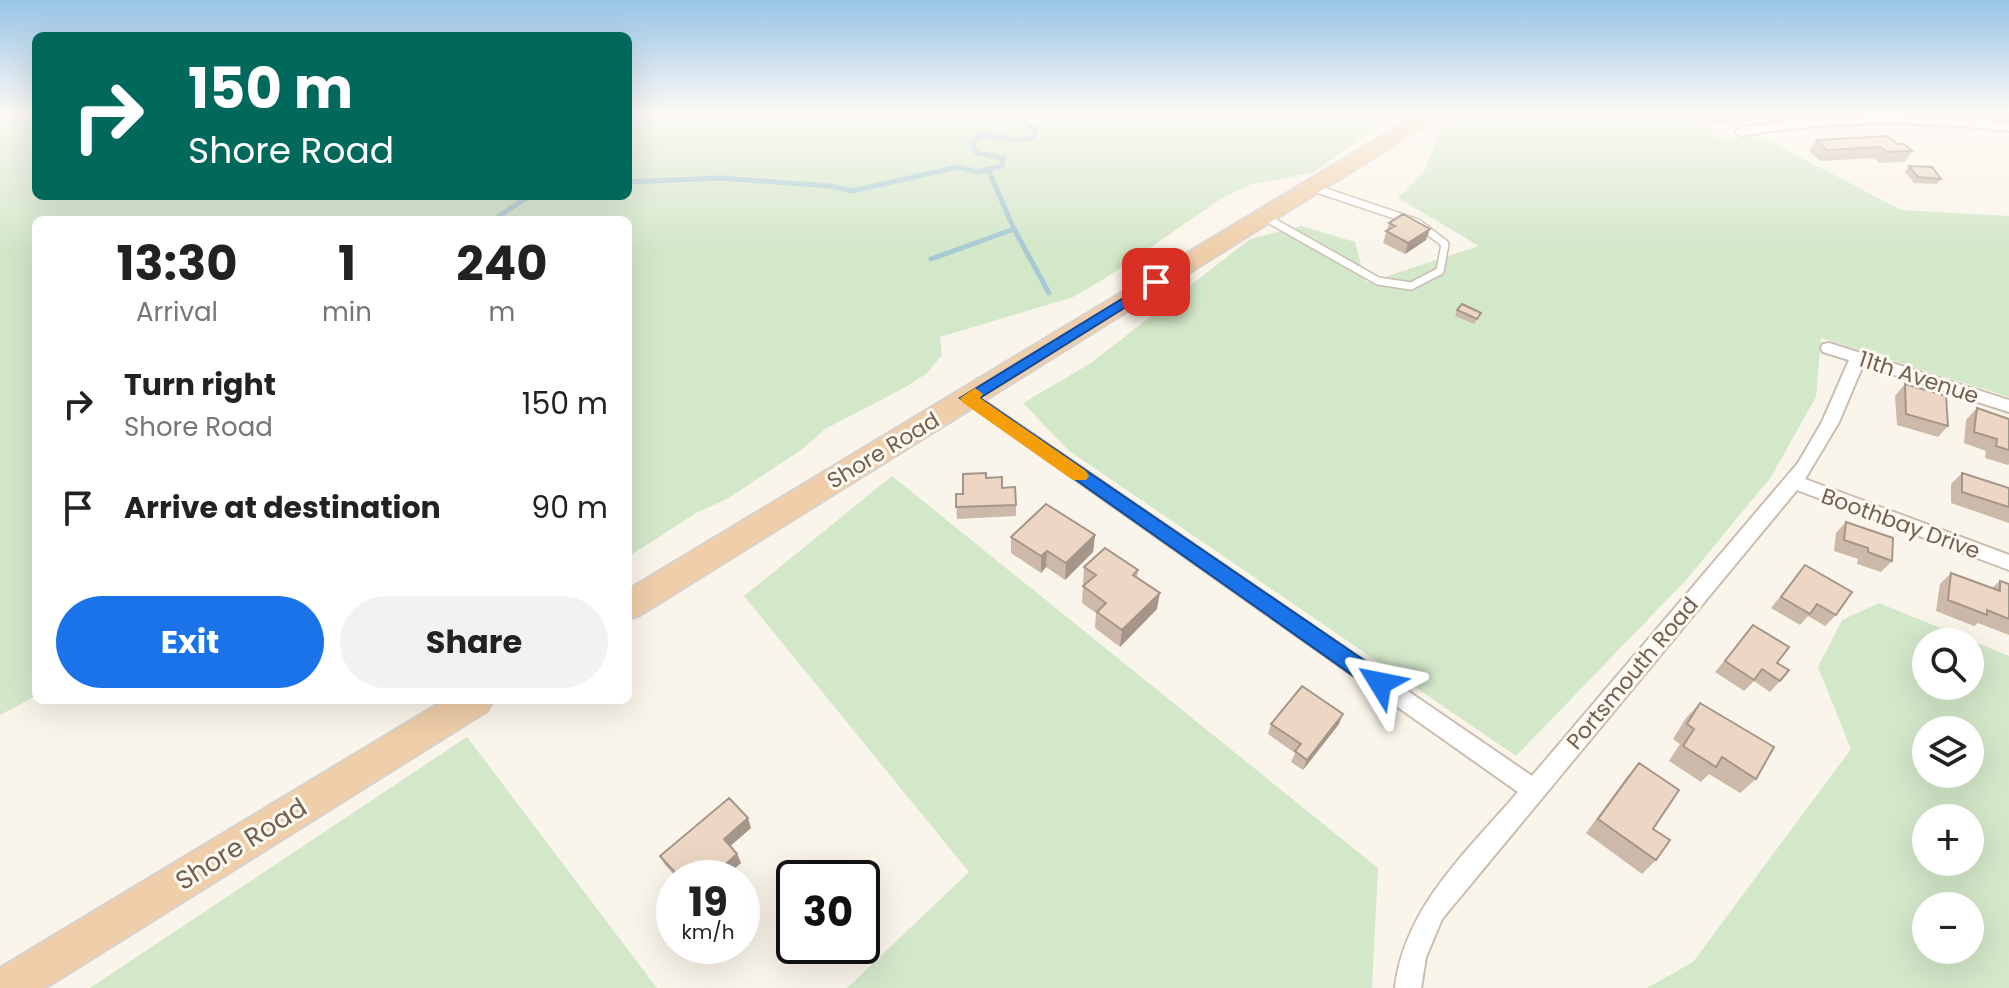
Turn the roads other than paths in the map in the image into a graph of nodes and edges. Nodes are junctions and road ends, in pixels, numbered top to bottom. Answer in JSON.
{"nodes":[{"id":1,"x":1355,"y":159,"type":"edge"},
{"id":2,"x":1310,"y":187,"type":"junction"},
{"id":3,"x":1263,"y":216,"type":"junction"},
{"id":4,"x":1829,"y":348,"type":"dead end"},
{"id":5,"x":1858,"y":357,"type":"junction"},
{"id":6,"x":968,"y":398,"type":"junction"},
{"id":7,"x":2009,"y":406,"type":"edge"},
{"id":8,"x":1794,"y":482,"type":"junction"},
{"id":9,"x":2009,"y":563,"type":"edge"},
{"id":10,"x":632,"y":604,"type":"edge"},
{"id":11,"x":468,"y":704,"type":"edge"},
{"id":12,"x":1534,"y":790,"type":"junction"},
{"id":13,"x":6,"y":988,"type":"edge"},
{"id":14,"x":1408,"y":988,"type":"edge"}],
"edges":[{"from":1,"to":2,"type":"highway","name":"Shore Road"},
{"from":2,"to":3,"type":"highway","name":"Shore Road"},
{"from":2,"to":3,"type":"lane"},
{"from":3,"to":6,"type":"highway","name":"Shore Road"},
{"from":4,"to":5,"type":"street","name":"11th Avenue"},
{"from":5,"to":7,"type":"street","name":"11th Avenue"},
{"from":5,"to":8,"type":"street","name":"Portsmouth Road"},
{"from":6,"to":10,"type":"highway","name":"Shore Road"},
{"from":6,"to":12,"type":"street"},
{"from":8,"to":9,"type":"street","name":"Boothbay Drive"},
{"from":8,"to":12,"type":"street","name":"Portsmouth Road"},
{"from":11,"to":13,"type":"highway","name":"Shore Road"},
{"from":12,"to":14,"type":"street","name":"Portsmouth Road"}]}
